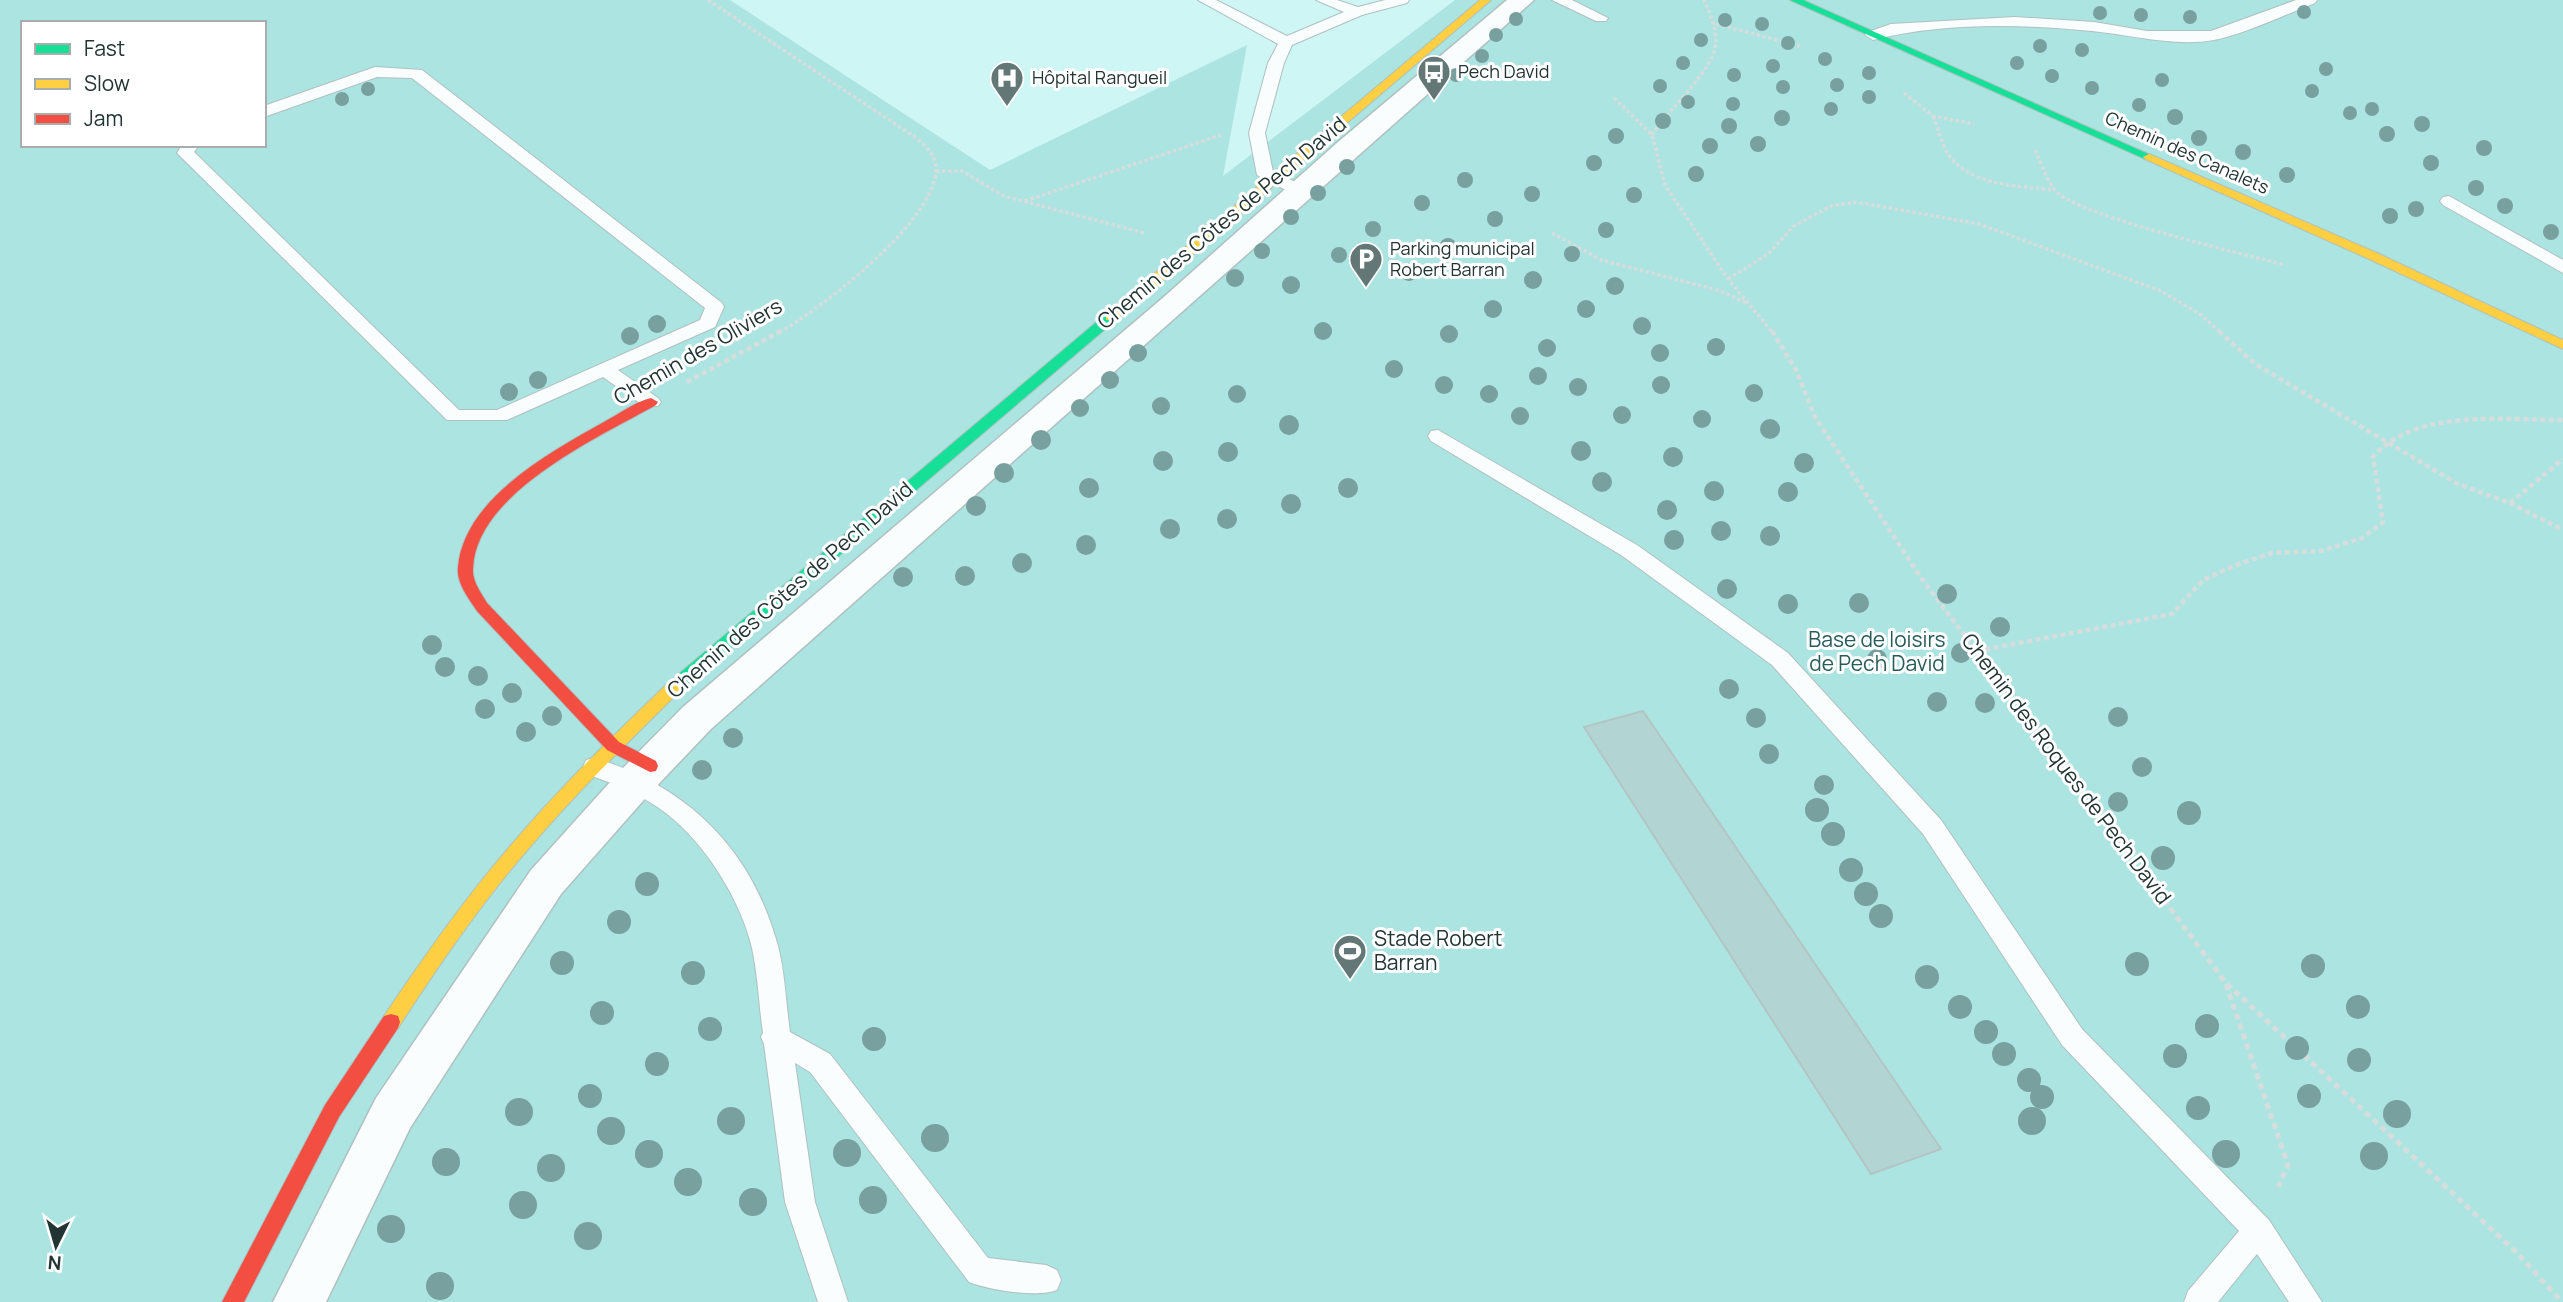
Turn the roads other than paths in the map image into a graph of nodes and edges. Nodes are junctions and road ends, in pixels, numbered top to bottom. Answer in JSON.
{"nodes":[{"id":1,"x":1205,"y":0,"type":"edge"},
{"id":2,"x":1322,"y":0,"type":"edge"},
{"id":3,"x":1402,"y":0,"type":"edge"},
{"id":4,"x":1486,"y":0,"type":"edge"},
{"id":5,"x":1522,"y":0,"type":"edge"},
{"id":6,"x":1559,"y":0,"type":"edge"},
{"id":7,"x":1795,"y":0,"type":"edge"},
{"id":8,"x":2310,"y":0,"type":"edge"},
{"id":9,"x":1357,"y":12,"type":"junction"},
{"id":10,"x":1601,"y":18,"type":"dead end"},
{"id":11,"x":1873,"y":35,"type":"junction"},
{"id":12,"x":1286,"y":43,"type":"junction"},
{"id":13,"x":266,"y":110,"type":"edge"},
{"id":14,"x":190,"y":147,"type":"edge"},
{"id":15,"x":1287,"y":185,"type":"junction"},
{"id":16,"x":2449,"y":201,"type":"dead end"},
{"id":17,"x":2563,"y":268,"type":"edge"},
{"id":18,"x":2563,"y":345,"type":"edge"},
{"id":19,"x":605,"y":370,"type":"junction"},
{"id":20,"x":651,"y":402,"type":"joint"},
{"id":21,"x":1438,"y":436,"type":"dead end"},
{"id":22,"x":613,"y":746,"type":"junction"},
{"id":23,"x":595,"y":767,"type":"junction"},
{"id":24,"x":643,"y":774,"type":"junction"},
{"id":25,"x":775,"y":1037,"type":"junction"},
{"id":26,"x":2258,"y":1230,"type":"junction"},
{"id":27,"x":1046,"y":1280,"type":"dead end"},
{"id":28,"x":233,"y":1302,"type":"edge"},
{"id":29,"x":299,"y":1302,"type":"edge"},
{"id":30,"x":833,"y":1302,"type":"edge"},
{"id":31,"x":2199,"y":1302,"type":"edge"},
{"id":32,"x":2307,"y":1302,"type":"edge"}],
"edges":[{"from":1,"to":12,"type":"lane"},
{"from":2,"to":9,"type":"lane"},
{"from":3,"to":9,"type":"lane"},
{"from":4,"to":15,"type":"street","name":"Chemin des Côtes de Pech David"},
{"from":5,"to":15,"type":"street","name":"Chemin des Côtes de Pech David"},
{"from":6,"to":10,"type":"lane"},
{"from":7,"to":11,"type":"street","name":"Chemin des Canalets"},
{"from":8,"to":11,"type":"lane"},
{"from":9,"to":12,"type":"lane"},
{"from":11,"to":18,"type":"street","name":"Chemin des Canalets"},
{"from":12,"to":15,"type":"lane"},
{"from":13,"to":19,"type":"lane"},
{"from":14,"to":19,"type":"lane"},
{"from":15,"to":22,"type":"street","name":"Chemin des Côtes de Pech David"},
{"from":15,"to":24,"type":"street","name":"Chemin des Côtes de Pech David"},
{"from":16,"to":17,"type":"lane"},
{"from":19,"to":20,"type":"lane"},
{"from":20,"to":22,"type":"street","name":"Chemin des Oliviers"},
{"from":21,"to":26,"type":"lane"},
{"from":22,"to":23,"type":"street","name":"Chemin des Côtes de Pech David"},
{"from":22,"to":24,"type":"street","name":"Chemin des Oliviers"},
{"from":23,"to":24,"type":"lane"},
{"from":23,"to":28,"type":"street","name":"Chemin des Côtes de Pech David"},
{"from":24,"to":25,"type":"lane"},
{"from":24,"to":29,"type":"street","name":"Chemin des Côtes de Pech David"},
{"from":25,"to":27,"type":"lane"},
{"from":25,"to":30,"type":"lane"},
{"from":26,"to":31,"type":"lane"},
{"from":26,"to":32,"type":"lane"}]}
